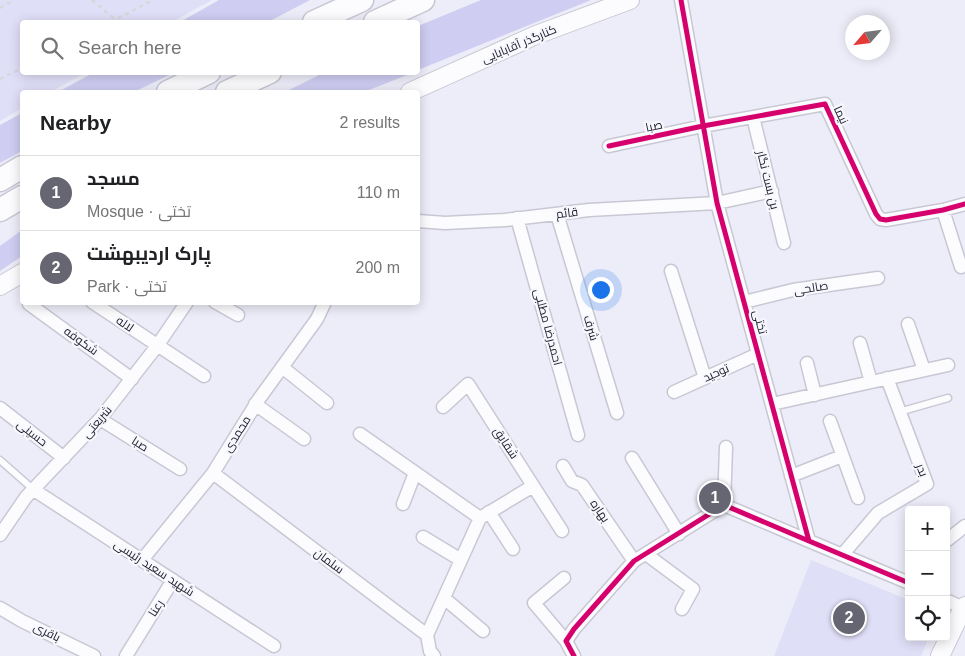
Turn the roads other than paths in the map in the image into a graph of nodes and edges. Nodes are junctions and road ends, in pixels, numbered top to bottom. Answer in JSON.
{"nodes":[{"id":1,"x":362,"y":0,"type":"edge"},
{"id":2,"x":422,"y":0,"type":"edge"},
{"id":3,"x":630,"y":0,"type":"edge"},
{"id":4,"x":681,"y":0,"type":"edge"},
{"id":5,"x":318,"y":20,"type":"edge"},
{"id":6,"x":379,"y":20,"type":"edge"},
{"id":7,"x":203,"y":75,"type":"edge"},
{"id":8,"x":264,"y":75,"type":"edge"},
{"id":9,"x":172,"y":90,"type":"edge"},
{"id":10,"x":232,"y":90,"type":"edge"},
{"id":11,"x":414,"y":90,"type":"edge"},
{"id":12,"x":753,"y":117,"type":"junction"},
{"id":13,"x":704,"y":126,"type":"junction"},
{"id":14,"x":608,"y":146,"type":"dead end"},
{"id":15,"x":20,"y":168,"type":"edge"},
{"id":16,"x":20,"y":168,"type":"edge"},
{"id":17,"x":0,"y":176,"type":"edge"},
{"id":18,"x":0,"y":180,"type":"edge"},
{"id":19,"x":772,"y":191,"type":"junction"},
{"id":20,"x":20,"y":198,"type":"edge"},
{"id":21,"x":717,"y":203,"type":"junction"},
{"id":22,"x":965,"y":204,"type":"edge"},
{"id":23,"x":0,"y":210,"type":"edge"},
{"id":24,"x":943,"y":210,"type":"junction"},
{"id":25,"x":557,"y":214,"type":"junction"},
{"id":26,"x":518,"y":218,"type":"junction"},
{"id":27,"x":420,"y":221,"type":"edge"},
{"id":28,"x":784,"y":243,"type":"dead end"},
{"id":29,"x":961,"y":268,"type":"dead end"},
{"id":30,"x":671,"y":271,"type":"dead end"},
{"id":31,"x":20,"y":275,"type":"edge"},
{"id":32,"x":878,"y":278,"type":"dead end"},
{"id":33,"x":0,"y":286,"type":"edge"},
{"id":34,"x":744,"y":302,"type":"junction"},
{"id":35,"x":30,"y":305,"type":"edge"},
{"id":36,"x":96,"y":305,"type":"edge"},
{"id":37,"x":185,"y":305,"type":"edge"},
{"id":38,"x":220,"y":305,"type":"edge"},
{"id":39,"x":324,"y":305,"type":"edge"},
{"id":40,"x":238,"y":315,"type":"dead end"},
{"id":41,"x":908,"y":324,"type":"dead end"},
{"id":42,"x":860,"y":343,"type":"dead end"},
{"id":43,"x":157,"y":346,"type":"junction"},
{"id":44,"x":758,"y":354,"type":"junction"},
{"id":45,"x":807,"y":363,"type":"dead end"},
{"id":46,"x":948,"y":365,"type":"dead end"},
{"id":47,"x":282,"y":367,"type":"junction"},
{"id":48,"x":924,"y":370,"type":"junction"},
{"id":49,"x":204,"y":376,"type":"dead end"},
{"id":50,"x":705,"y":378,"type":"junction"},
{"id":51,"x":887,"y":378,"type":"junction"},
{"id":52,"x":132,"y":379,"type":"junction"},
{"id":53,"x":871,"y":382,"type":"junction"},
{"id":54,"x":674,"y":392,"type":"dead end"},
{"id":55,"x":815,"y":395,"type":"junction"},
{"id":56,"x":948,"y":398,"type":"dead end"},
{"id":57,"x":328,"y":403,"type":"dead end"},
{"id":58,"x":255,"y":404,"type":"junction"},
{"id":59,"x":772,"y":404,"type":"junction"},
{"id":60,"x":443,"y":406,"type":"dead end"},
{"id":61,"x":0,"y":408,"type":"edge"},
{"id":62,"x":899,"y":412,"type":"junction"},
{"id":63,"x":617,"y":414,"type":"dead end"},
{"id":64,"x":100,"y":419,"type":"junction"},
{"id":65,"x":830,"y":421,"type":"dead end"},
{"id":66,"x":360,"y":434,"type":"dead end"},
{"id":67,"x":578,"y":436,"type":"dead end"},
{"id":68,"x":304,"y":439,"type":"dead end"},
{"id":69,"x":726,"y":448,"type":"dead end"},
{"id":70,"x":842,"y":456,"type":"junction"},
{"id":71,"x":64,"y":458,"type":"junction"},
{"id":72,"x":632,"y":458,"type":"dead end"},
{"id":73,"x":0,"y":460,"type":"edge"},
{"id":74,"x":562,"y":466,"type":"dead end"},
{"id":75,"x":180,"y":470,"type":"dead end"},
{"id":76,"x":213,"y":473,"type":"junction"},
{"id":77,"x":415,"y":473,"type":"junction"},
{"id":78,"x":791,"y":476,"type":"junction"},
{"id":79,"x":534,"y":486,"type":"junction"},
{"id":80,"x":34,"y":490,"type":"junction"},
{"id":81,"x":858,"y":498,"type":"dead end"},
{"id":82,"x":403,"y":504,"type":"dead end"},
{"id":83,"x":724,"y":506,"type":"junction"},
{"id":84,"x":485,"y":515,"type":"junction"},
{"id":85,"x":965,"y":526,"type":"edge"},
{"id":86,"x":562,"y":531,"type":"dead end"},
{"id":87,"x":679,"y":534,"type":"junction"},
{"id":88,"x":0,"y":535,"type":"edge"},
{"id":89,"x":422,"y":537,"type":"dead end"},
{"id":90,"x":950,"y":537,"type":"edge"},
{"id":91,"x":809,"y":541,"type":"junction"},
{"id":92,"x":513,"y":549,"type":"dead end"},
{"id":93,"x":646,"y":554,"type":"junction"},
{"id":94,"x":842,"y":555,"type":"junction"},
{"id":95,"x":142,"y":560,"type":"junction"},
{"id":96,"x":461,"y":560,"type":"junction"},
{"id":97,"x":634,"y":561,"type":"junction"},
{"id":98,"x":564,"y":578,"type":"dead end"},
{"id":99,"x":173,"y":580,"type":"junction"},
{"id":100,"x":904,"y":580,"type":"edge"},
{"id":101,"x":444,"y":598,"type":"junction"},
{"id":102,"x":950,"y":602,"type":"edge"},
{"id":103,"x":0,"y":608,"type":"edge"},
{"id":104,"x":682,"y":608,"type":"dead end"},
{"id":105,"x":964,"y":608,"type":"edge"},
{"id":106,"x":483,"y":631,"type":"dead end"},
{"id":107,"x":427,"y":635,"type":"junction"},
{"id":108,"x":566,"y":641,"type":"junction"},
{"id":109,"x":274,"y":646,"type":"dead end"},
{"id":110,"x":430,"y":654,"type":"edge"},
{"id":111,"x":94,"y":656,"type":"edge"},
{"id":112,"x":126,"y":656,"type":"edge"},
{"id":113,"x":574,"y":656,"type":"edge"},
{"id":114,"x":940,"y":656,"type":"edge"}],
"edges":[{"from":1,"to":5,"type":"highway"},
{"from":2,"to":6,"type":"highway"},
{"from":3,"to":11,"type":"main road","name":"کنارگذر آقابابایی"},
{"from":4,"to":13,"type":"street","name":"تختی"},
{"from":7,"to":9,"type":"highway"},
{"from":8,"to":10,"type":"highway"},
{"from":12,"to":13,"type":"street","name":"نیما"},
{"from":12,"to":19,"type":"street","name":"بن بست نگار"},
{"from":12,"to":24,"type":"street","name":"نیما"},
{"from":13,"to":14,"type":"street","name":"صبا"},
{"from":13,"to":21,"type":"street","name":"تختی"},
{"from":15,"to":17,"type":"main road"},
{"from":16,"to":18,"type":"highway"},
{"from":19,"to":21,"type":"street","name":"قائم"},
{"from":19,"to":28,"type":"street","name":"بن بست نگار"},
{"from":20,"to":23,"type":"highway"},
{"from":21,"to":25,"type":"street","name":"قائم"},
{"from":21,"to":34,"type":"street","name":"تختی"},
{"from":22,"to":24,"type":"street"},
{"from":24,"to":29,"type":"street"},
{"from":25,"to":26,"type":"street","name":"قائم"},
{"from":25,"to":63,"type":"street","name":"شرف"},
{"from":26,"to":27,"type":"street","name":"قائم"},
{"from":26,"to":67,"type":"street","name":"احمدرضا مطلبی"},
{"from":30,"to":50,"type":"street"},
{"from":31,"to":33,"type":"main road"},
{"from":32,"to":34,"type":"street","name":"صالحی"},
{"from":34,"to":44,"type":"street","name":"تختی"},
{"from":35,"to":52,"type":"street","name":"شکوفه"},
{"from":36,"to":43,"type":"street","name":"لاله"},
{"from":37,"to":43,"type":"street","name":"شریعتی"},
{"from":38,"to":40,"type":"street"},
{"from":39,"to":47,"type":"street","name":"محمدی"},
{"from":41,"to":48,"type":"street"},
{"from":42,"to":53,"type":"street"},
{"from":43,"to":49,"type":"street","name":"لاله"},
{"from":43,"to":52,"type":"street","name":"شریعتی"},
{"from":44,"to":50,"type":"street","name":"توحید"},
{"from":44,"to":59,"type":"street","name":"تختی"},
{"from":45,"to":55,"type":"street"},
{"from":46,"to":48,"type":"street"},
{"from":47,"to":57,"type":"street"},
{"from":47,"to":58,"type":"street","name":"محمدی"},
{"from":48,"to":51,"type":"street"},
{"from":50,"to":54,"type":"street","name":"توحید"},
{"from":51,"to":53,"type":"street"},
{"from":51,"to":62,"type":"street","name":"بدر"},
{"from":52,"to":64,"type":"street","name":"شریعتی"},
{"from":53,"to":55,"type":"street"},
{"from":55,"to":59,"type":"street"},
{"from":56,"to":62,"type":"lane"},
{"from":58,"to":68,"type":"street"},
{"from":58,"to":76,"type":"street","name":"محمدی"},
{"from":59,"to":78,"type":"street","name":"تختی"},
{"from":60,"to":79,"type":"street","name":"شقایق"},
{"from":61,"to":71,"type":"street","name":"حسینی"},
{"from":62,"to":94,"type":"street","name":"بدر"},
{"from":64,"to":71,"type":"street","name":"شریعتی"},
{"from":64,"to":75,"type":"street","name":"صبا"},
{"from":65,"to":70,"type":"street"},
{"from":66,"to":77,"type":"street"},
{"from":69,"to":83,"type":"street"},
{"from":70,"to":78,"type":"street"},
{"from":70,"to":81,"type":"street"},
{"from":71,"to":80,"type":"street","name":"شریعتی"},
{"from":72,"to":87,"type":"street"},
{"from":73,"to":80,"type":"lane"},
{"from":74,"to":97,"type":"street","name":"بهاره"},
{"from":76,"to":95,"type":"street","name":"محمدی"},
{"from":76,"to":107,"type":"street","name":"سلمان"},
{"from":77,"to":82,"type":"street"},
{"from":77,"to":84,"type":"street"},
{"from":78,"to":91,"type":"street","name":"تختی"},
{"from":79,"to":84,"type":"street"},
{"from":79,"to":86,"type":"street","name":"شقایق"},
{"from":80,"to":88,"type":"street","name":"شریعتی"},
{"from":80,"to":95,"type":"street","name":"شهید سعید رئیسی"},
{"from":83,"to":87,"type":"street"},
{"from":83,"to":91,"type":"street"},
{"from":84,"to":92,"type":"street"},
{"from":84,"to":96,"type":"street"},
{"from":85,"to":90,"type":"street"},
{"from":87,"to":93,"type":"street"},
{"from":89,"to":96,"type":"street"},
{"from":91,"to":94,"type":"street"},
{"from":93,"to":97,"type":"street"},
{"from":93,"to":104,"type":"street"},
{"from":94,"to":100,"type":"street"},
{"from":95,"to":99,"type":"street","name":"شهید سعید رئیسی"},
{"from":96,"to":101,"type":"street"},
{"from":97,"to":108,"type":"street"},
{"from":98,"to":108,"type":"street"},
{"from":99,"to":109,"type":"street","name":"شهید سعید رئیسی"},
{"from":99,"to":112,"type":"street","name":"رعنا"},
{"from":101,"to":106,"type":"street"},
{"from":101,"to":107,"type":"street"},
{"from":102,"to":105,"type":"street"},
{"from":103,"to":111,"type":"street","name":"باقری"},
{"from":105,"to":114,"type":"main road"},
{"from":107,"to":110,"type":"street"},
{"from":108,"to":113,"type":"street"}]}
